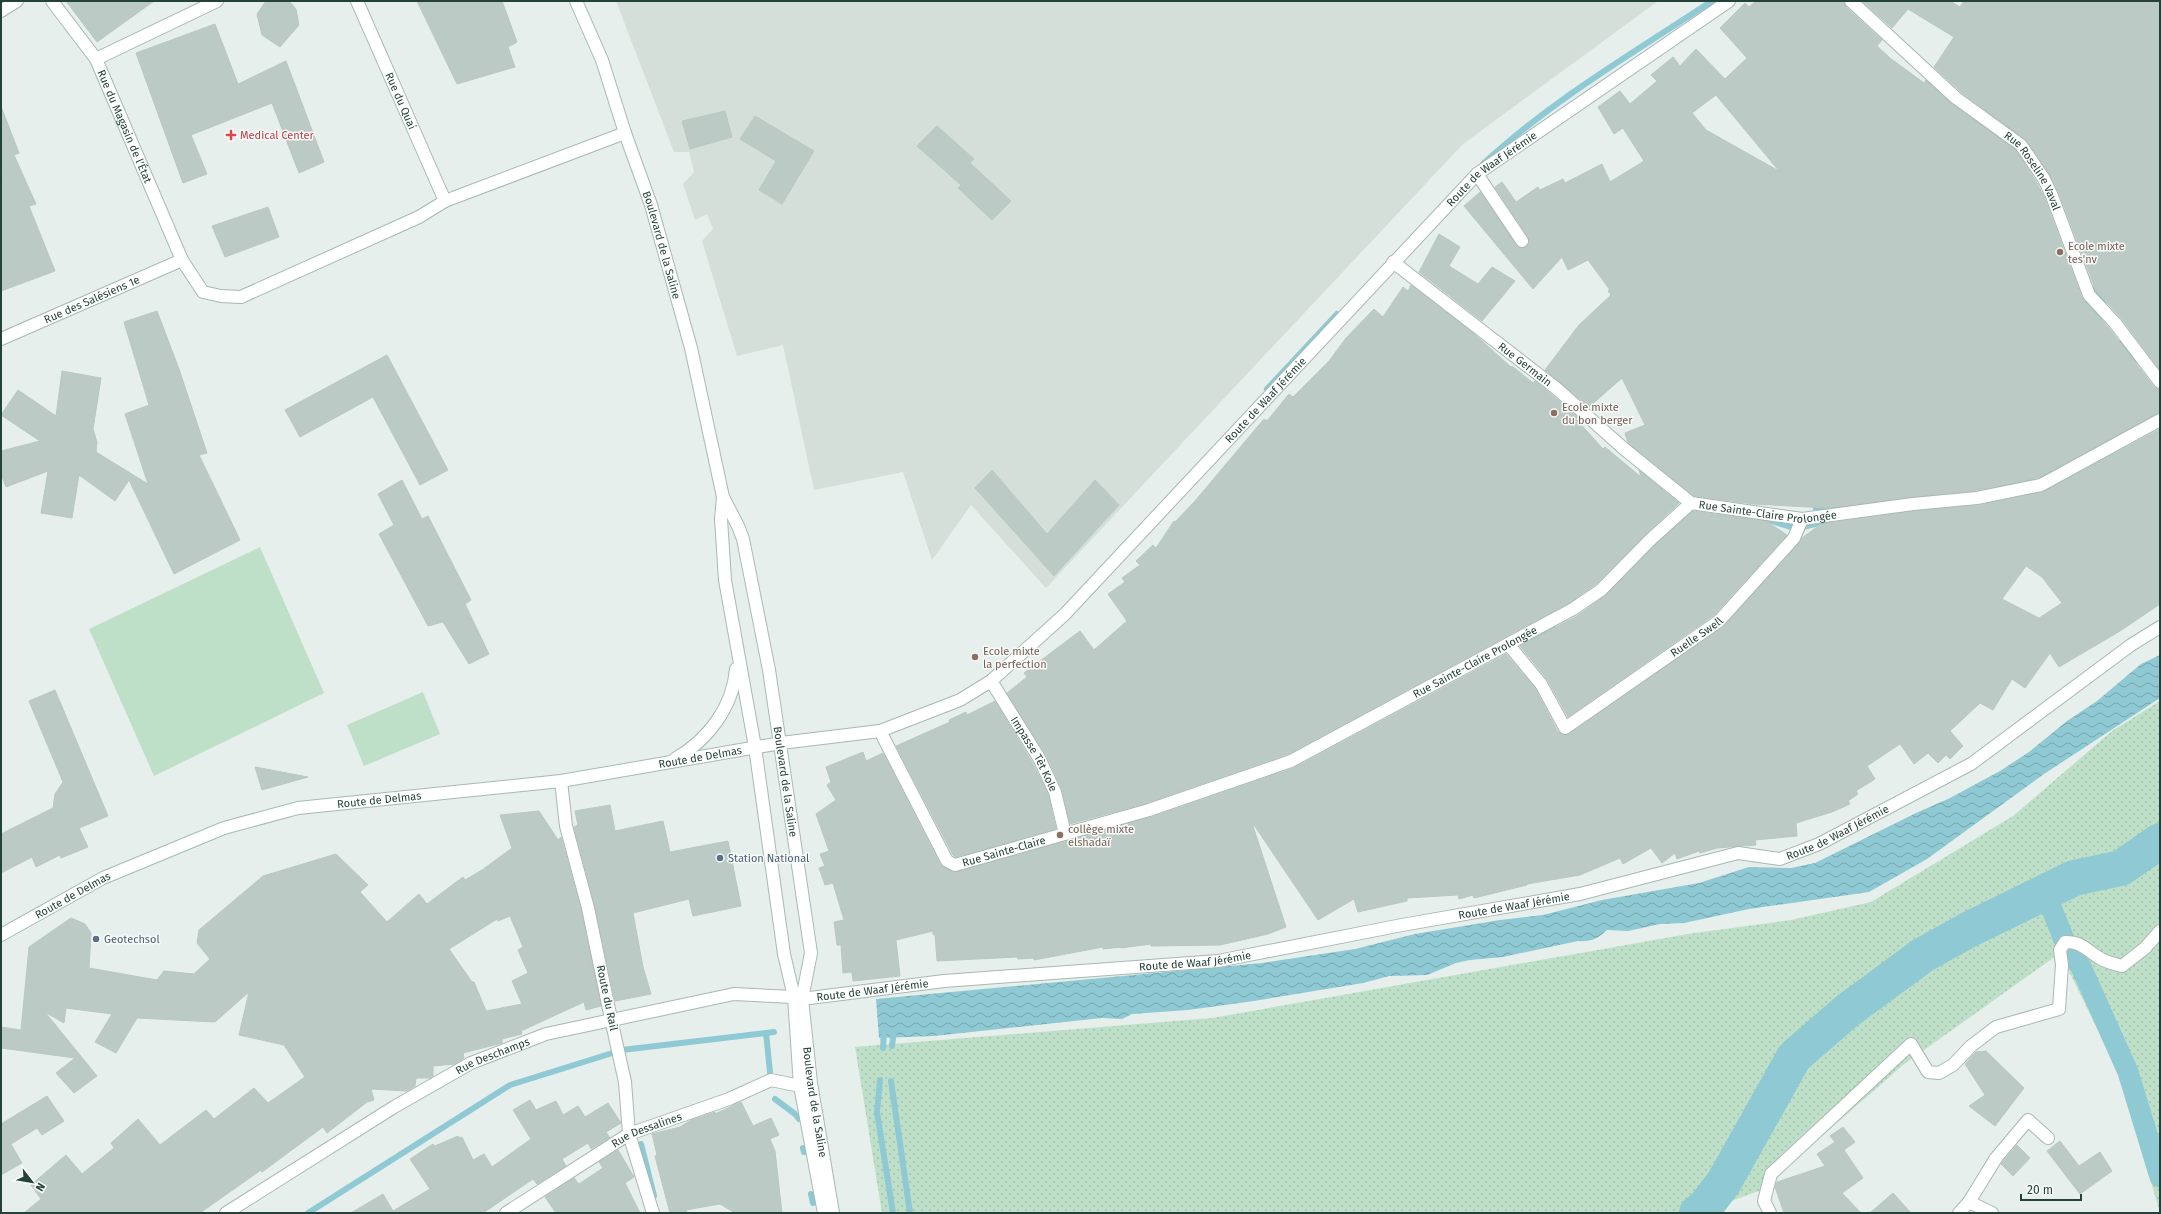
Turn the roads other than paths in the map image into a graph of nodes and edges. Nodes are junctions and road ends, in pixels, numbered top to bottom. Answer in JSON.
{"nodes":[{"id":1,"x":17,"y":1,"type":"edge"},
{"id":2,"x":52,"y":1,"type":"edge"},
{"id":3,"x":217,"y":1,"type":"edge"},
{"id":4,"x":357,"y":1,"type":"edge"},
{"id":5,"x":576,"y":1,"type":"edge"},
{"id":6,"x":1729,"y":1,"type":"edge"},
{"id":7,"x":1851,"y":1,"type":"edge"},
{"id":8,"x":203,"y":3,"type":"edge"},
{"id":9,"x":1,"y":11,"type":"edge"},
{"id":10,"x":96,"y":59,"type":"junction"},
{"id":11,"x":625,"y":133,"type":"junction"},
{"id":12,"x":1477,"y":174,"type":"junction"},
{"id":13,"x":445,"y":200,"type":"junction"},
{"id":14,"x":1522,"y":241,"type":"dead end"},
{"id":15,"x":182,"y":260,"type":"junction"},
{"id":16,"x":1393,"y":262,"type":"junction"},
{"id":17,"x":1,"y":339,"type":"edge"},
{"id":18,"x":2160,"y":382,"type":"edge"},
{"id":19,"x":2160,"y":420,"type":"edge"},
{"id":20,"x":723,"y":497,"type":"junction"},
{"id":21,"x":1691,"y":502,"type":"junction"},
{"id":22,"x":1802,"y":519,"type":"junction"},
{"id":23,"x":2160,"y":627,"type":"edge"},
{"id":24,"x":1508,"y":644,"type":"junction"},
{"id":25,"x":737,"y":656,"type":"junction"},
{"id":26,"x":991,"y":681,"type":"junction"},
{"id":27,"x":880,"y":731,"type":"junction"},
{"id":28,"x":781,"y":743,"type":"junction"},
{"id":29,"x":755,"y":747,"type":"junction"},
{"id":30,"x":1291,"y":761,"type":"joint"},
{"id":31,"x":669,"y":762,"type":"junction"},
{"id":32,"x":561,"y":781,"type":"junction"},
{"id":33,"x":1065,"y":834,"type":"junction"},
{"id":34,"x":2160,"y":931,"type":"edge"},
{"id":35,"x":1,"y":935,"type":"edge"},
{"id":36,"x":798,"y":998,"type":"junction"},
{"id":37,"x":611,"y":1020,"type":"junction"},
{"id":38,"x":800,"y":1086,"type":"junction"},
{"id":39,"x":629,"y":1134,"type":"junction"},
{"id":40,"x":2048,"y":1138,"type":"dead end"},
{"id":41,"x":1969,"y":1202,"type":"junction"},
{"id":42,"x":226,"y":1213,"type":"edge"},
{"id":43,"x":506,"y":1213,"type":"edge"},
{"id":44,"x":653,"y":1213,"type":"edge"},
{"id":45,"x":824,"y":1213,"type":"edge"},
{"id":46,"x":833,"y":1213,"type":"edge"},
{"id":47,"x":1770,"y":1213,"type":"edge"},
{"id":48,"x":1959,"y":1213,"type":"edge"},
{"id":49,"x":1992,"y":1213,"type":"edge"}],
"edges":[{"from":1,"to":9,"type":"street"},
{"from":2,"to":10,"type":"street","name":"Rue du Magasin de l'État"},
{"from":3,"to":8,"type":"street"},
{"from":4,"to":13,"type":"street","name":"Rue du Quai"},
{"from":5,"to":11,"type":"street","name":"Boulevard de la Saline"},
{"from":6,"to":12,"type":"street","name":"Route de Waaf Jérémie"},
{"from":7,"to":18,"type":"street","name":"Rue Roseline Vaval"},
{"from":8,"to":10,"type":"street"},
{"from":10,"to":15,"type":"street","name":"Rue du Magasin de l'État"},
{"from":11,"to":13,"type":"street","name":"Rue du Magasin de l'État"},
{"from":11,"to":20,"type":"street","name":"Boulevard de la Saline"},
{"from":12,"to":14,"type":"street"},
{"from":12,"to":16,"type":"street","name":"Route de Waaf Jérémie"},
{"from":13,"to":15,"type":"street","name":"Rue du Magasin de l'État"},
{"from":15,"to":17,"type":"street","name":"Rue des Salésiens 1e"},
{"from":16,"to":21,"type":"street","name":"Rue Germain"},
{"from":16,"to":26,"type":"street","name":"Route de Waaf Jérémie"},
{"from":19,"to":22,"type":"street","name":"Rue Sainte-Claire Prolongée"},
{"from":20,"to":25,"type":"street","name":"Boulevard de la Saline"},
{"from":20,"to":28,"type":"street","name":"Boulevard de la Saline"},
{"from":21,"to":22,"type":"street","name":"Rue Sainte-Claire Prolongée"},
{"from":21,"to":24,"type":"street","name":"Rue Sainte-Claire Prolongée"},
{"from":22,"to":24,"type":"street","name":"Ruelle Swell"},
{"from":23,"to":36,"type":"street","name":"Route de Waaf Jérémie"},
{"from":24,"to":30,"type":"street","name":"Rue Sainte-Claire Prolongée"},
{"from":25,"to":29,"type":"street","name":"Boulevard de la Saline"},
{"from":25,"to":31,"type":"street"},
{"from":26,"to":27,"type":"street","name":"Route de Waaf Jérémie"},
{"from":26,"to":33,"type":"street","name":"Impasse Tèt Kole"},
{"from":27,"to":28,"type":"street","name":"Route de Waaf Jérémie"},
{"from":27,"to":33,"type":"street","name":"Rue Sainte-Claire"},
{"from":28,"to":29,"type":"street","name":"Route de Delmas"},
{"from":28,"to":36,"type":"street","name":"Boulevard de la Saline"},
{"from":29,"to":31,"type":"street","name":"Route de Delmas"},
{"from":29,"to":36,"type":"street","name":"Boulevard de la Saline"},
{"from":30,"to":33,"type":"street","name":"Rue Sainte-Claire"},
{"from":31,"to":32,"type":"street","name":"Route de Delmas"},
{"from":32,"to":35,"type":"street","name":"Route de Delmas"},
{"from":32,"to":37,"type":"street","name":"Route du Rail"},
{"from":34,"to":47,"type":"street"},
{"from":36,"to":37,"type":"street","name":"Rue Deschamps"},
{"from":36,"to":38,"type":"street","name":"Boulevard de la Saline"},
{"from":36,"to":46,"type":"street","name":"Boulevard de la Saline"},
{"from":37,"to":39,"type":"street","name":"Route du Rail"},
{"from":37,"to":42,"type":"street","name":"Rue Deschamps"},
{"from":38,"to":39,"type":"street","name":"Rue Dessalines"},
{"from":38,"to":45,"type":"street","name":"Boulevard de la Saline"},
{"from":39,"to":43,"type":"street","name":"Rue Dessalines"},
{"from":39,"to":44,"type":"street","name":"Route du Rail"},
{"from":40,"to":41,"type":"street"},
{"from":41,"to":48,"type":"street"},
{"from":41,"to":49,"type":"street"}]}
